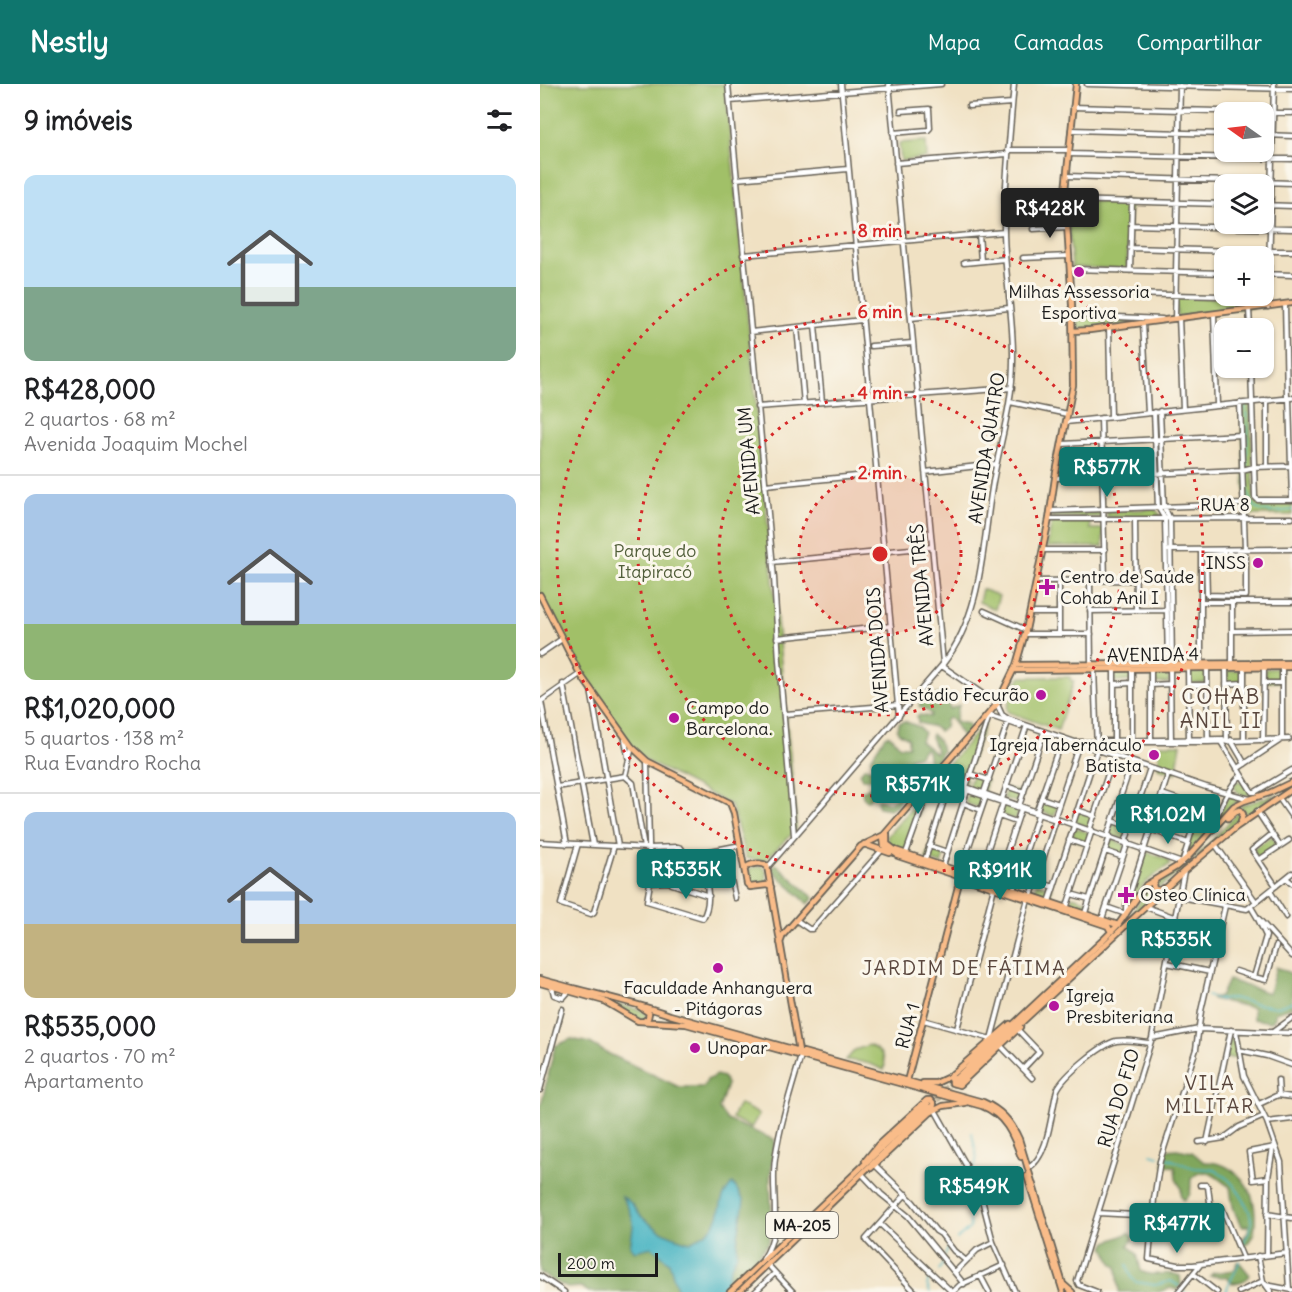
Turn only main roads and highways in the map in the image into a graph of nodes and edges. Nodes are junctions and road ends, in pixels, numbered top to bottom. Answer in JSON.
{"nodes":[{"id":1,"x":1076,"y":84,"type":"edge"},
{"id":2,"x":1292,"y":303,"type":"edge"},
{"id":3,"x":1073,"y":334,"type":"junction"},
{"id":4,"x":540,"y":595,"type":"edge"},
{"id":5,"x":1253,"y":665,"type":"junction"},
{"id":6,"x":1291,"y":665,"type":"edge"},
{"id":7,"x":1216,"y":666,"type":"junction"},
{"id":8,"x":1114,"y":667,"type":"junction"},
{"id":9,"x":1170,"y":667,"type":"junction"},
{"id":10,"x":1015,"y":668,"type":"junction"},
{"id":11,"x":988,"y":716,"type":"junction"},
{"id":12,"x":932,"y":780,"type":"junction"},
{"id":13,"x":1292,"y":782,"type":"edge"},
{"id":14,"x":1292,"y":789,"type":"edge"},
{"id":15,"x":1235,"y":828,"type":"junction"},
{"id":16,"x":886,"y":832,"type":"junction"},
{"id":17,"x":1212,"y":832,"type":"junction"},
{"id":18,"x":864,"y":844,"type":"junction"},
{"id":19,"x":738,"y":847,"type":"junction"},
{"id":20,"x":902,"y":856,"type":"junction"},
{"id":21,"x":757,"y":864,"type":"junction"},
{"id":22,"x":744,"y":870,"type":"junction"},
{"id":23,"x":1169,"y":871,"type":"junction"},
{"id":24,"x":961,"y":874,"type":"junction"},
{"id":25,"x":1176,"y":878,"type":"junction"},
{"id":26,"x":769,"y":885,"type":"junction"},
{"id":27,"x":1030,"y":897,"type":"junction"},
{"id":28,"x":1066,"y":909,"type":"junction"},
{"id":29,"x":1118,"y":925,"type":"junction"},
{"id":30,"x":1111,"y":932,"type":"junction"},
{"id":31,"x":781,"y":934,"type":"junction"},
{"id":32,"x":540,"y":981,"type":"edge"},
{"id":33,"x":623,"y":1001,"type":"junction"},
{"id":34,"x":1037,"y":1010,"type":"junction"},
{"id":35,"x":1026,"y":1012,"type":"junction"},
{"id":36,"x":641,"y":1022,"type":"junction"},
{"id":37,"x":800,"y":1054,"type":"junction"},
{"id":38,"x":956,"y":1070,"type":"junction"},
{"id":39,"x":959,"y":1080,"type":"junction"},
{"id":40,"x":907,"y":1081,"type":"junction"},
{"id":41,"x":916,"y":1088,"type":"junction"},
{"id":42,"x":964,"y":1097,"type":"junction"},
{"id":43,"x":970,"y":1102,"type":"junction"},
{"id":44,"x":921,"y":1105,"type":"junction"},
{"id":45,"x":931,"y":1108,"type":"junction"},
{"id":46,"x":856,"y":1177,"type":"junction"},
{"id":47,"x":1070,"y":1291,"type":"edge"},
{"id":48,"x":730,"y":1292,"type":"edge"},
{"id":49,"x":740,"y":1292,"type":"edge"},
{"id":50,"x":1063,"y":1292,"type":"edge"}],
"edges":[{"from":1,"to":3,"type":"main road"},
{"from":2,"to":3,"type":"main road"},
{"from":3,"to":10,"type":"main road"},
{"from":4,"to":19,"type":"main road"},
{"from":5,"to":6,"type":"main road","name":"AVENIDA 4"},
{"from":5,"to":6,"type":"main road","name":"AVENIDA 4"},
{"from":5,"to":7,"type":"main road","name":"AVENIDA 4"},
{"from":5,"to":7,"type":"main road","name":"AVENIDA 4"},
{"from":7,"to":9,"type":"main road","name":"AVENIDA 4"},
{"from":7,"to":9,"type":"main road","name":"AVENIDA 4"},
{"from":8,"to":9,"type":"main road","name":"AVENIDA 4"},
{"from":8,"to":9,"type":"main road","name":"AVENIDA 4"},
{"from":8,"to":10,"type":"main road","name":"AVENIDA 4"},
{"from":10,"to":11,"type":"main road"},
{"from":11,"to":12,"type":"main road"},
{"from":11,"to":12,"type":"main road"},
{"from":12,"to":16,"type":"main road"},
{"from":13,"to":17,"type":"main road"},
{"from":14,"to":15,"type":"main road"},
{"from":15,"to":17,"type":"main road"},
{"from":15,"to":25,"type":"main road"},
{"from":16,"to":18,"type":"main road"},
{"from":16,"to":20,"type":"main road"},
{"from":17,"to":23,"type":"main road"},
{"from":18,"to":20,"type":"main road"},
{"from":18,"to":31,"type":"main road"},
{"from":19,"to":21,"type":"main road"},
{"from":19,"to":22,"type":"main road"},
{"from":20,"to":24,"type":"main road"},
{"from":20,"to":24,"type":"main road"},
{"from":21,"to":22,"type":"main road"},
{"from":21,"to":26,"type":"main road"},
{"from":22,"to":26,"type":"main road"},
{"from":23,"to":25,"type":"main road"},
{"from":23,"to":29,"type":"main road"},
{"from":24,"to":27,"type":"main road"},
{"from":24,"to":40,"type":"main road","name":"RUA 1"},
{"from":25,"to":34,"type":"main road"},
{"from":26,"to":31,"type":"main road"},
{"from":27,"to":28,"type":"main road"},
{"from":27,"to":28,"type":"main road"},
{"from":28,"to":29,"type":"main road"},
{"from":28,"to":30,"type":"main road"},
{"from":29,"to":30,"type":"main road"},
{"from":30,"to":35,"type":"main road"},
{"from":31,"to":37,"type":"main road"},
{"from":32,"to":33,"type":"main road"},
{"from":32,"to":36,"type":"main road"},
{"from":33,"to":36,"type":"main road"},
{"from":33,"to":37,"type":"main road"},
{"from":34,"to":39,"type":"main road"},
{"from":34,"to":39,"type":"main road"},
{"from":35,"to":38,"type":"main road"},
{"from":35,"to":39,"type":"main road"},
{"from":36,"to":37,"type":"main road"},
{"from":37,"to":40,"type":"main road"},
{"from":37,"to":41,"type":"main road"},
{"from":38,"to":39,"type":"main road"},
{"from":38,"to":40,"type":"main road"},
{"from":39,"to":42,"type":"main road"},
{"from":40,"to":42,"type":"main road"},
{"from":41,"to":43,"type":"main road"},
{"from":41,"to":44,"type":"main road"},
{"from":42,"to":47,"type":"main road"},
{"from":43,"to":45,"type":"main road"},
{"from":43,"to":50,"type":"main road"},
{"from":44,"to":45,"type":"main road"},
{"from":44,"to":46,"type":"main road"},
{"from":45,"to":46,"type":"main road"},
{"from":45,"to":46,"type":"main road"},
{"from":46,"to":48,"type":"main road","number":"MA-205"},
{"from":46,"to":49,"type":"main road","number":"MA-205"},
{"from":47,"to":50,"type":"main road"}]}
